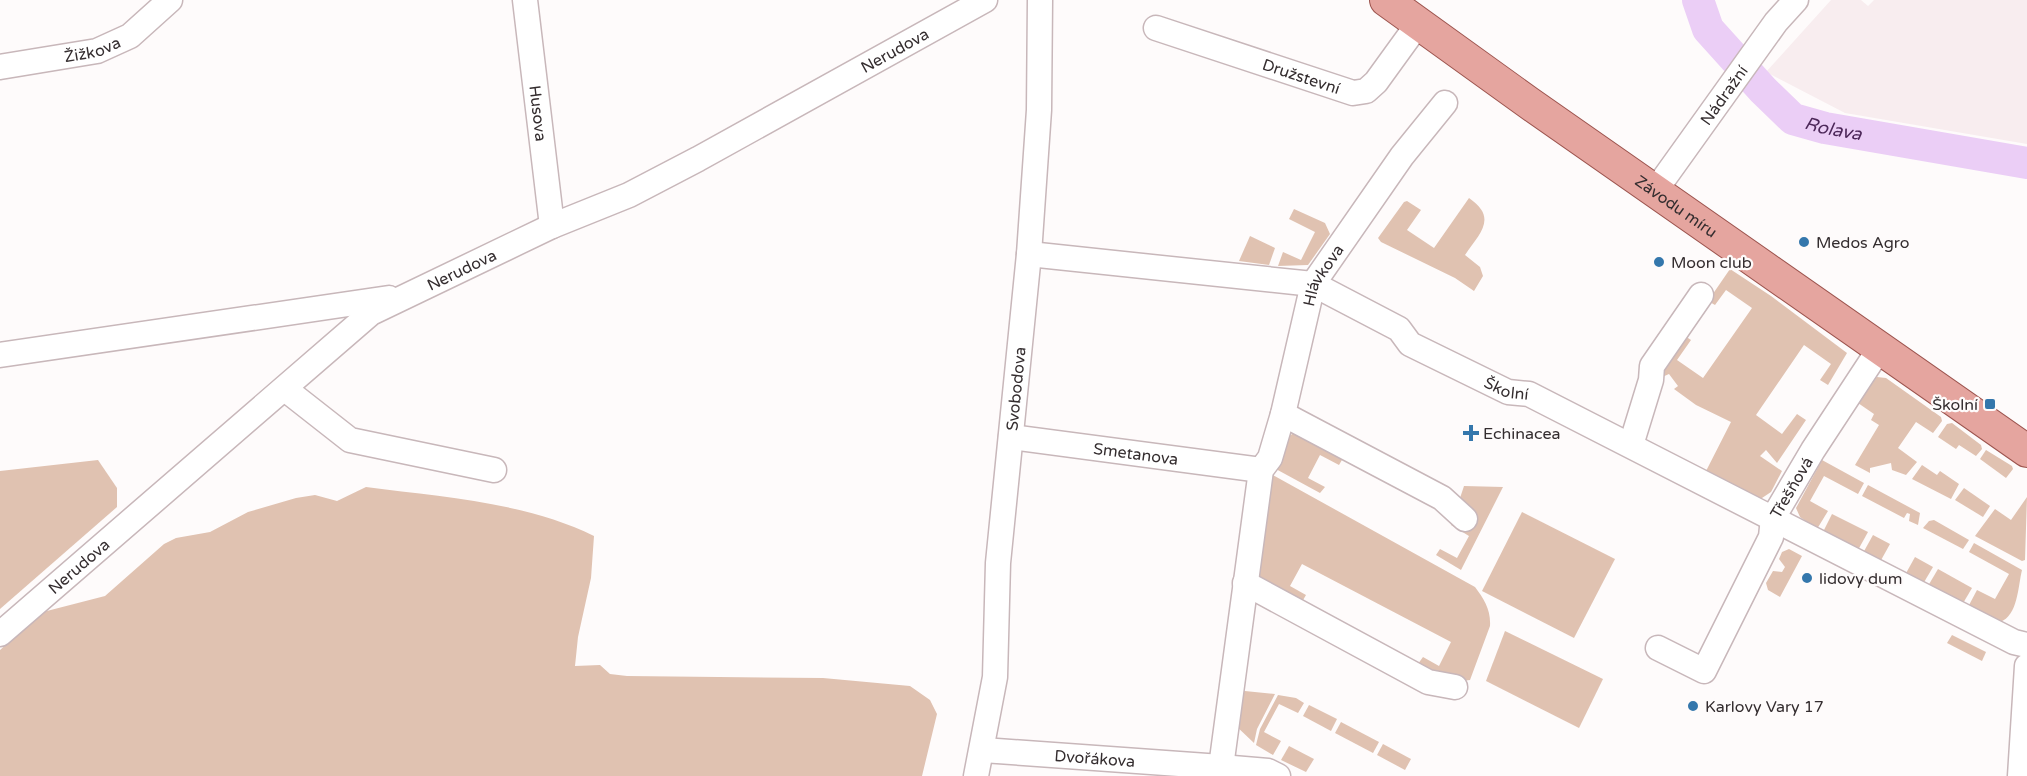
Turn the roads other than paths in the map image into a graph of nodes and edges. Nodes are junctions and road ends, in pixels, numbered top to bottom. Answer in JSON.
{"nodes":[{"id":1,"x":170,"y":0,"type":"edge"},
{"id":2,"x":525,"y":0,"type":"edge"},
{"id":3,"x":985,"y":0,"type":"edge"},
{"id":4,"x":1040,"y":0,"type":"edge"},
{"id":5,"x":1386,"y":0,"type":"edge"},
{"id":6,"x":1796,"y":0,"type":"edge"},
{"id":7,"x":1418,"y":24,"type":"junction"},
{"id":8,"x":1156,"y":28,"type":"dead end"},
{"id":9,"x":0,"y":66,"type":"edge"},
{"id":10,"x":1445,"y":104,"type":"dead end"},
{"id":11,"x":1655,"y":192,"type":"junction"},
{"id":12,"x":552,"y":226,"type":"junction"},
{"id":13,"x":1029,"y":254,"type":"junction"},
{"id":14,"x":1313,"y":284,"type":"junction"},
{"id":15,"x":1701,"y":295,"type":"dead end"},
{"id":16,"x":406,"y":296,"type":"junction"},
{"id":17,"x":1880,"y":348,"type":"junction"},
{"id":18,"x":0,"y":355,"type":"edge"},
{"id":19,"x":285,"y":389,"type":"junction"},
{"id":20,"x":1283,"y":414,"type":"junction"},
{"id":21,"x":1011,"y":437,"type":"junction"},
{"id":22,"x":1631,"y":446,"type":"junction"},
{"id":23,"x":2027,"y":451,"type":"edge"},
{"id":24,"x":494,"y":470,"type":"dead end"},
{"id":25,"x":1262,"y":470,"type":"junction"},
{"id":26,"x":1773,"y":518,"type":"junction"},
{"id":27,"x":1465,"y":519,"type":"dead end"},
{"id":28,"x":1245,"y":583,"type":"junction"},
{"id":29,"x":0,"y":634,"type":"edge"},
{"id":30,"x":2027,"y":645,"type":"edge"},
{"id":31,"x":1658,"y":648,"type":"dead end"},
{"id":32,"x":2027,"y":666,"type":"edge"},
{"id":33,"x":1455,"y":687,"type":"dead end"},
{"id":34,"x":983,"y":750,"type":"junction"},
{"id":35,"x":1221,"y":766,"type":"junction"},
{"id":36,"x":1138,"y":768,"type":"edge"},
{"id":37,"x":976,"y":776,"type":"edge"},
{"id":38,"x":1278,"y":776,"type":"edge"},
{"id":39,"x":2020,"y":776,"type":"edge"}],
"edges":[{"from":1,"to":9,"type":"street","name":"Žižkova"},
{"from":2,"to":12,"type":"street","name":"Husova"},
{"from":3,"to":12,"type":"street","name":"Nerudova"},
{"from":4,"to":13,"type":"street","name":"Svobodova"},
{"from":5,"to":7,"type":"main road","name":"Závodu míru"},
{"from":6,"to":11,"type":"street","name":"Nádražní"},
{"from":7,"to":8,"type":"street","name":"Družstevní"},
{"from":7,"to":11,"type":"main road","name":"Závodu míru"},
{"from":10,"to":14,"type":"street","name":"Hlávkova"},
{"from":11,"to":17,"type":"main road","name":"Závodu míru"},
{"from":12,"to":16,"type":"street","name":"Nerudova"},
{"from":13,"to":14,"type":"street","name":"Školní"},
{"from":13,"to":21,"type":"street","name":"Svobodova"},
{"from":14,"to":20,"type":"street","name":"Hlávkova"},
{"from":14,"to":22,"type":"street","name":"Školní"},
{"from":15,"to":22,"type":"street"},
{"from":16,"to":18,"type":"street"},
{"from":16,"to":19,"type":"street","name":"Nerudova"},
{"from":17,"to":23,"type":"main road","name":"Závodu míru"},
{"from":17,"to":26,"type":"street","name":"Třešňová"},
{"from":19,"to":24,"type":"street"},
{"from":19,"to":29,"type":"street","name":"Nerudova"},
{"from":20,"to":25,"type":"street","name":"Hlávkova"},
{"from":20,"to":27,"type":"street"},
{"from":21,"to":25,"type":"street","name":"Smetanova"},
{"from":21,"to":34,"type":"street","name":"Svobodova"},
{"from":22,"to":26,"type":"street","name":"Školní"},
{"from":25,"to":28,"type":"street","name":"Hlávkova"},
{"from":26,"to":30,"type":"street","name":"Školní"},
{"from":26,"to":31,"type":"street","name":"Třešňová"},
{"from":28,"to":33,"type":"street"},
{"from":28,"to":35,"type":"street","name":"Hlávkova"},
{"from":32,"to":39,"type":"street"},
{"from":34,"to":36,"type":"street","name":"Dvořákova"},
{"from":34,"to":37,"type":"street","name":"Svobodova"},
{"from":35,"to":36,"type":"street","name":"Dvořákova"},
{"from":35,"to":38,"type":"street","name":"Dvořákova"}]}
